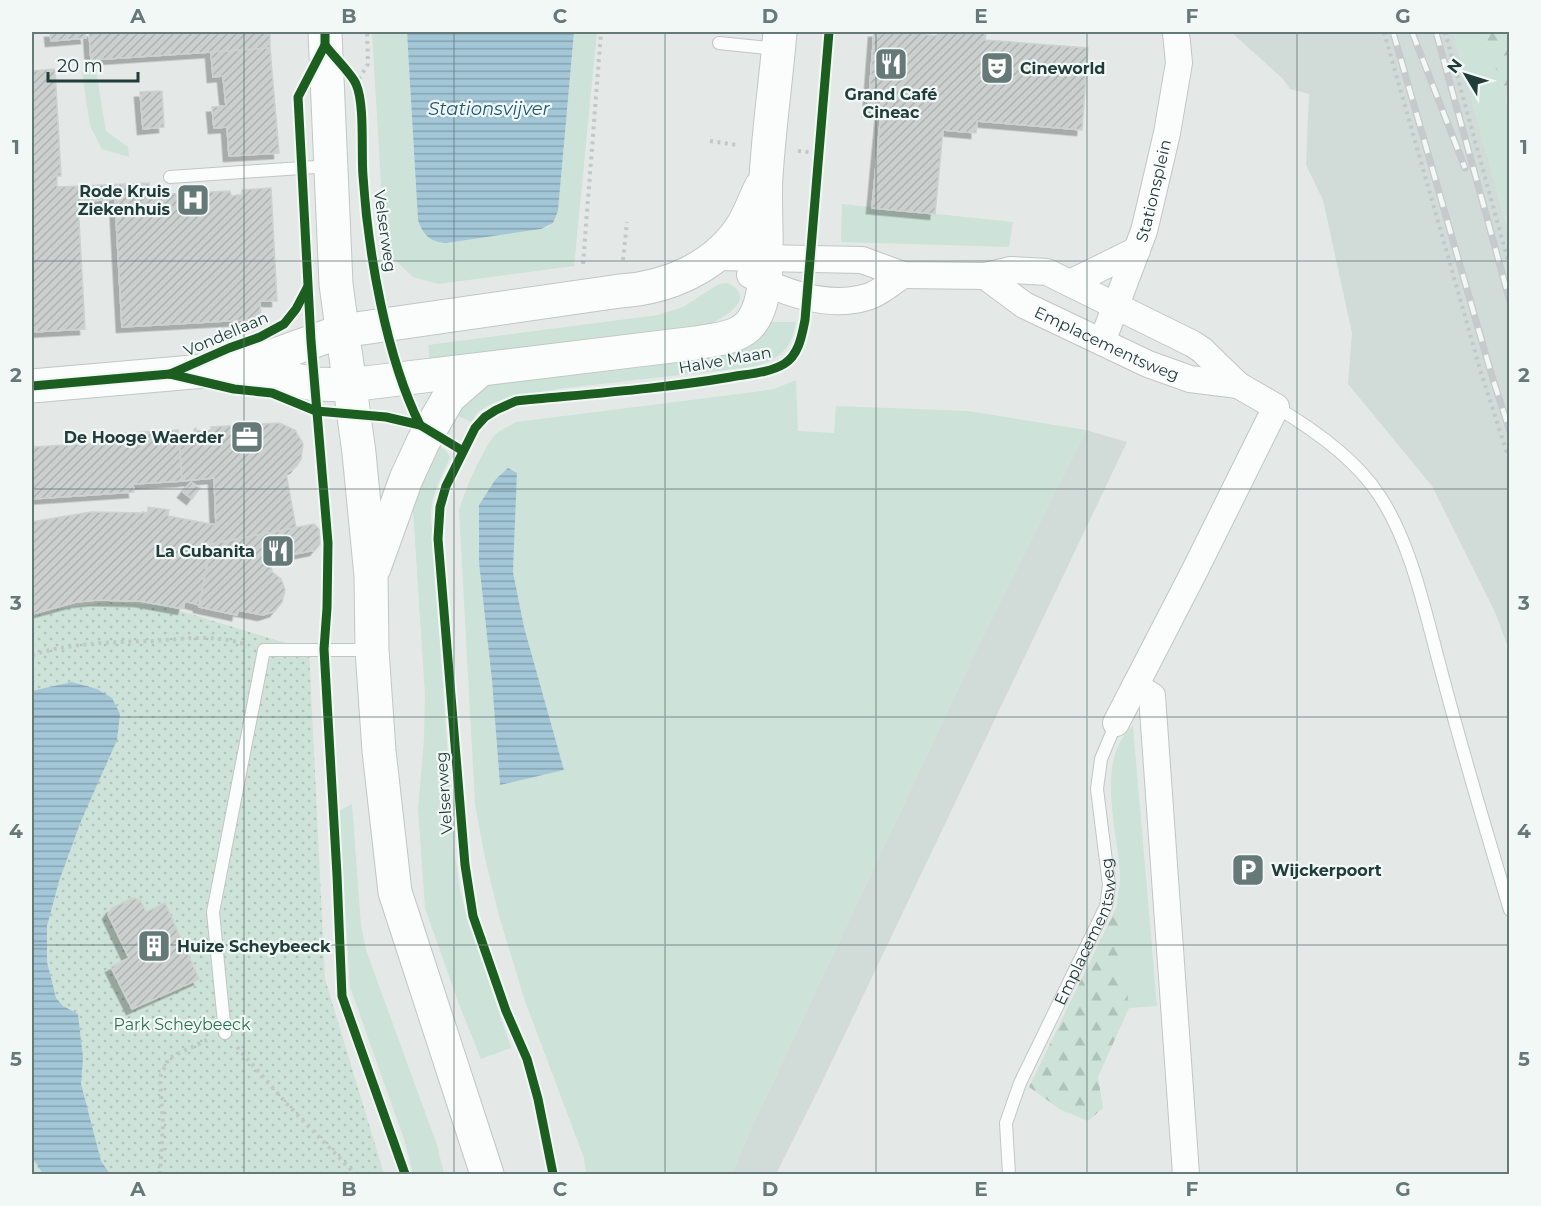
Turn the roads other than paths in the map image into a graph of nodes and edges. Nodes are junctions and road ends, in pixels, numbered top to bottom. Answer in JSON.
{"nodes":[{"id":1,"x":1175,"y":32,"type":"edge"},
{"id":2,"x":325,"y":38,"type":"edge"},
{"id":3,"x":779,"y":40,"type":"edge"},
{"id":4,"x":718,"y":43,"type":"dead end"},
{"id":5,"x":330,"y":166,"type":"junction"},
{"id":6,"x":170,"y":177,"type":"dead end"},
{"id":7,"x":766,"y":177,"type":"junction"},
{"id":8,"x":1137,"y":249,"type":"junction"},
{"id":9,"x":715,"y":257,"type":"junction"},
{"id":10,"x":764,"y":270,"type":"junction"},
{"id":11,"x":903,"y":275,"type":"junction"},
{"id":12,"x":986,"y":276,"type":"junction"},
{"id":13,"x":1070,"y":283,"type":"junction"},
{"id":14,"x":1116,"y":306,"type":"junction"},
{"id":15,"x":342,"y":331,"type":"junction"},
{"id":16,"x":1102,"y":342,"type":"junction"},
{"id":17,"x":239,"y":368,"type":"junction"},
{"id":18,"x":480,"y":370,"type":"junction"},
{"id":19,"x":349,"y":385,"type":"junction"},
{"id":20,"x":1238,"y":385,"type":"junction"},
{"id":21,"x":32,"y":386,"type":"edge"},
{"id":22,"x":1276,"y":407,"type":"junction"},
{"id":23,"x":371,"y":576,"type":"junction"},
{"id":24,"x":372,"y":650,"type":"junction"},
{"id":25,"x":1135,"y":686,"type":"junction"},
{"id":26,"x":1116,"y":723,"type":"joint"},
{"id":27,"x":1509,"y":910,"type":"edge"},
{"id":28,"x":225,"y":1033,"type":"road end"},
{"id":29,"x":487,"y":1174,"type":"edge"},
{"id":30,"x":1009,"y":1174,"type":"edge"},
{"id":31,"x":1186,"y":1174,"type":"edge"}],
"edges":[{"from":1,"to":8,"type":"street","name":"Stationsplein"},
{"from":2,"to":5,"type":"main road"},
{"from":3,"to":4,"type":"lane"},
{"from":3,"to":7,"type":"main road","name":"Halve Maan"},
{"from":5,"to":6,"type":"lane"},
{"from":5,"to":15,"type":"main road"},
{"from":7,"to":9,"type":"main road","name":"Halve Maan"},
{"from":7,"to":10,"type":"main road","name":"Halve Maan"},
{"from":8,"to":13,"type":"street"},
{"from":8,"to":14,"type":"street","name":"Stationsplein"},
{"from":9,"to":10,"type":"street","name":"Emplacementsweg"},
{"from":9,"to":15,"type":"main road","name":"Halve Maan"},
{"from":10,"to":11,"type":"street","name":"Emplacementsweg"},
{"from":10,"to":11,"type":"street","name":"Emplacementsweg"},
{"from":10,"to":18,"type":"main road","name":"Halve Maan"},
{"from":11,"to":12,"type":"street","name":"Emplacementsweg"},
{"from":12,"to":13,"type":"street","name":"Emplacementsweg"},
{"from":12,"to":16,"type":"street","name":"Emplacementsweg"},
{"from":13,"to":14,"type":"street","name":"Emplacementsweg"},
{"from":14,"to":16,"type":"street","name":"Stationsplein"},
{"from":14,"to":20,"type":"street","name":"Emplacementsweg"},
{"from":15,"to":17,"type":"main road","name":"Vondellaan"},
{"from":15,"to":19,"type":"main road"},
{"from":16,"to":20,"type":"street","name":"Emplacementsweg"},
{"from":17,"to":19,"type":"main road","name":"Vondellaan"},
{"from":17,"to":21,"type":"main road","name":"Vondellaan"},
{"from":18,"to":19,"type":"main road","name":"Halve Maan"},
{"from":18,"to":23,"type":"main road"},
{"from":19,"to":23,"type":"main road"},
{"from":20,"to":22,"type":"street","name":"Emplacementsweg"},
{"from":22,"to":25,"type":"street","name":"Emplacementsweg"},
{"from":22,"to":27,"type":"lane"},
{"from":23,"to":24,"type":"main road"},
{"from":24,"to":28,"type":"lane"},
{"from":24,"to":29,"type":"main road"},
{"from":25,"to":26,"type":"street","name":"Emplacementsweg"},
{"from":25,"to":31,"type":"street"},
{"from":26,"to":30,"type":"lane","name":"Emplacementsweg"}]}
